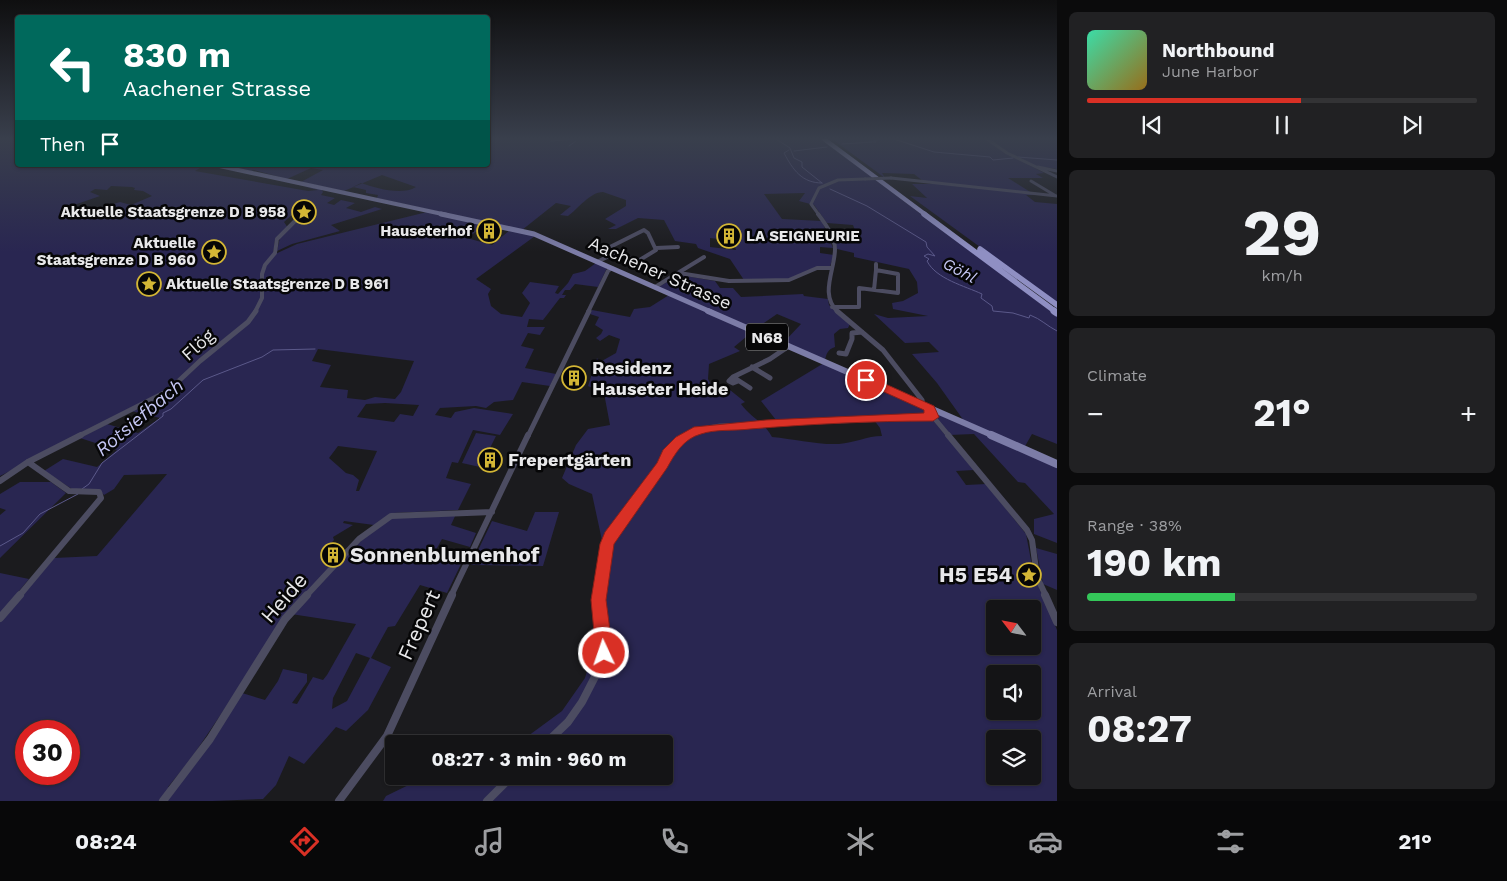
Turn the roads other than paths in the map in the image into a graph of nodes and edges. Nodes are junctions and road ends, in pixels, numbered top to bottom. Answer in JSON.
{"nodes":[{"id":1,"x":269,"y":176,"type":"edge"},
{"id":2,"x":874,"y":176,"type":"edge"},
{"id":3,"x":881,"y":176,"type":"edge"},
{"id":4,"x":1032,"y":181,"type":"dead end"},
{"id":5,"x":1056,"y":196,"type":"edge"},
{"id":6,"x":301,"y":215,"type":"dead end"},
{"id":7,"x":678,"y":246,"type":"dead end"},
{"id":8,"x":656,"y":248,"type":"junction"},
{"id":9,"x":614,"y":253,"type":"junction"},
{"id":10,"x":704,"y":257,"type":"dead end"},
{"id":11,"x":597,"y":262,"type":"junction"},
{"id":12,"x":876,"y":264,"type":"dead end"},
{"id":13,"x":612,"y":268,"type":"junction"},
{"id":14,"x":831,"y":268,"type":"junction"},
{"id":15,"x":876,"y":270,"type":"junction"},
{"id":16,"x":679,"y":274,"type":"junction"},
{"id":17,"x":655,"y":287,"type":"junction"},
{"id":18,"x":874,"y":290,"type":"junction"},
{"id":19,"x":1057,"y":305,"type":"edge"},
{"id":20,"x":832,"y":306,"type":"junction"},
{"id":21,"x":1057,"y":313,"type":"edge"},
{"id":22,"x":863,"y":332,"type":"junction"},
{"id":23,"x":788,"y":346,"type":"junction"},
{"id":24,"x":839,"y":354,"type":"dead end"},
{"id":25,"x":752,"y":368,"type":"junction"},
{"id":26,"x":770,"y":378,"type":"dead end"},
{"id":27,"x":750,"y":388,"type":"dead end"},
{"id":28,"x":926,"y":407,"type":"junction"},
{"id":29,"x":933,"y":417,"type":"junction"},
{"id":30,"x":28,"y":462,"type":"junction"},
{"id":31,"x":1057,"y":464,"type":"edge"},
{"id":32,"x":0,"y":480,"type":"edge"},
{"id":33,"x":492,"y":512,"type":"junction"},
{"id":34,"x":0,"y":618,"type":"edge"},
{"id":35,"x":1057,"y":622,"type":"edge"},
{"id":36,"x":554,"y":735,"type":"edge"},
{"id":37,"x":503,"y":785,"type":"edge"},
{"id":38,"x":163,"y":801,"type":"edge"},
{"id":39,"x":339,"y":801,"type":"edge"},
{"id":40,"x":487,"y":801,"type":"edge"}],
"edges":[{"from":1,"to":11,"type":"main road","name":"Aachener Strasse","number":"N68"},
{"from":2,"to":21,"type":"highway"},
{"from":3,"to":19,"type":"highway"},
{"from":4,"to":5,"type":"street"},
{"from":5,"to":14,"type":"street","bridge":true},
{"from":6,"to":30,"type":"street","name":"Flög"},
{"from":7,"to":8,"type":"street"},
{"from":8,"to":9,"type":"street"},
{"from":8,"to":9,"type":"street"},
{"from":9,"to":11,"type":"street"},
{"from":10,"to":16,"type":"street"},
{"from":11,"to":13,"type":"main road","name":"Aachener Strasse","number":"N68"},
{"from":12,"to":15,"type":"street"},
{"from":13,"to":17,"type":"main road","name":"Aachener Strasse","number":"N68"},
{"from":13,"to":33,"type":"street","name":"Frepert"},
{"from":14,"to":16,"type":"street"},
{"from":14,"to":20,"type":"street"},
{"from":15,"to":18,"type":"street"},
{"from":15,"to":18,"type":"street"},
{"from":16,"to":17,"type":"street"},
{"from":17,"to":23,"type":"main road","name":"Aachener Strasse","number":"N68"},
{"from":18,"to":20,"type":"street"},
{"from":20,"to":22,"type":"street"},
{"from":22,"to":24,"type":"street"},
{"from":22,"to":28,"type":"street"},
{"from":23,"to":25,"type":"street"},
{"from":23,"to":28,"type":"main road","name":"Aachener Strasse","number":"N68"},
{"from":25,"to":26,"type":"street"},
{"from":25,"to":27,"type":"street"},
{"from":28,"to":29,"type":"street"},
{"from":28,"to":31,"type":"main road","name":"Aachener Strasse","number":"N68"},
{"from":29,"to":35,"type":"street"},
{"from":29,"to":36,"type":"street"},
{"from":30,"to":32,"type":"street","name":"Flög"},
{"from":30,"to":34,"type":"street"},
{"from":33,"to":38,"type":"street","name":"Heide"},
{"from":33,"to":39,"type":"street","name":"Frepert"},
{"from":37,"to":40,"type":"street"}]}
